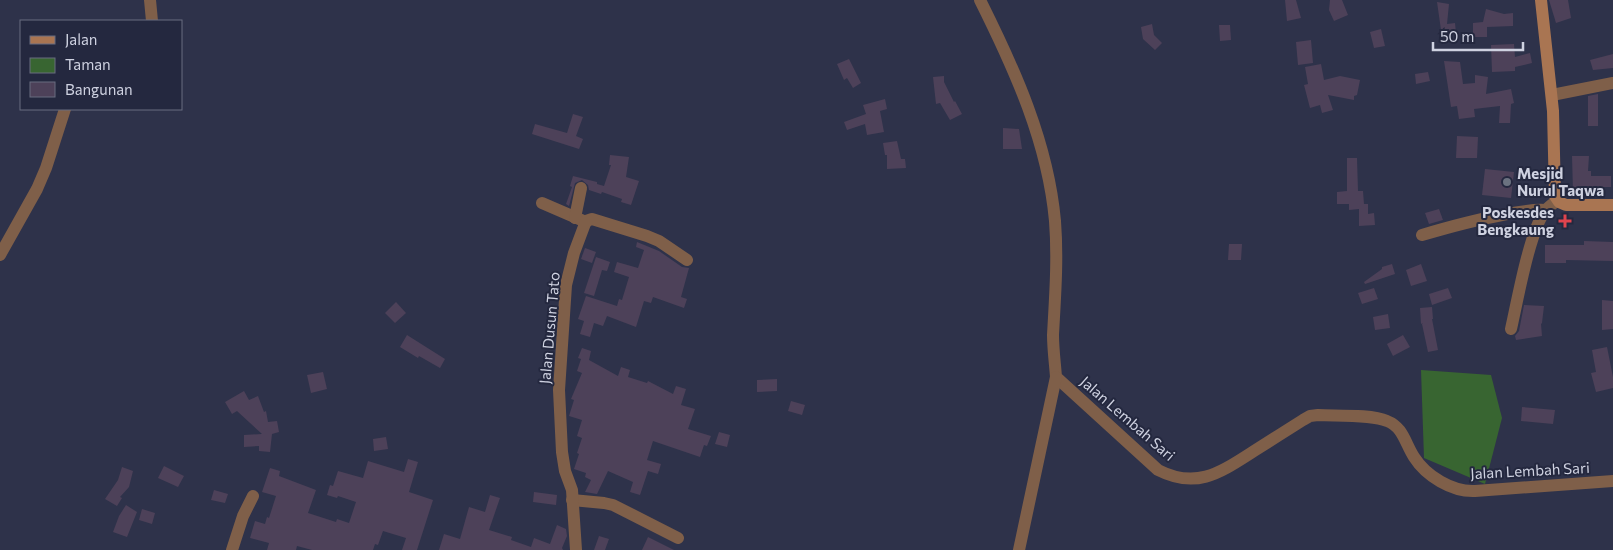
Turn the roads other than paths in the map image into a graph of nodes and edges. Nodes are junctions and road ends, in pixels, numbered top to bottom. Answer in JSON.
{"nodes":[{"id":1,"x":150,"y":0,"type":"edge"},
{"id":2,"x":980,"y":0,"type":"edge"},
{"id":3,"x":1541,"y":0,"type":"edge"},
{"id":4,"x":152,"y":20,"type":"edge"},
{"id":5,"x":1613,"y":83,"type":"edge"},
{"id":6,"x":1552,"y":95,"type":"junction"},
{"id":7,"x":65,"y":110,"type":"edge"},
{"id":8,"x":581,"y":188,"type":"dead end"},
{"id":9,"x":1558,"y":200,"type":"junction"},
{"id":10,"x":542,"y":203,"type":"dead end"},
{"id":11,"x":1613,"y":204,"type":"edge"},
{"id":12,"x":1545,"y":210,"type":"junction"},
{"id":13,"x":580,"y":220,"type":"junction"},
{"id":14,"x":1422,"y":235,"type":"dead end"},
{"id":15,"x":0,"y":255,"type":"edge"},
{"id":16,"x":687,"y":260,"type":"dead end"},
{"id":17,"x":1511,"y":329,"type":"dead end"},
{"id":18,"x":1056,"y":376,"type":"junction"},
{"id":19,"x":1613,"y":482,"type":"edge"},
{"id":20,"x":253,"y":496,"type":"dead end"},
{"id":21,"x":572,"y":500,"type":"junction"},
{"id":22,"x":678,"y":538,"type":"dead end"},
{"id":23,"x":232,"y":550,"type":"edge"},
{"id":24,"x":576,"y":550,"type":"edge"},
{"id":25,"x":1020,"y":550,"type":"edge"}],
"edges":[{"from":1,"to":4,"type":"street"},
{"from":2,"to":18,"type":"street"},
{"from":3,"to":6,"type":"street"},
{"from":5,"to":6,"type":"street"},
{"from":6,"to":9,"type":"street"},
{"from":7,"to":15,"type":"street"},
{"from":8,"to":13,"type":"street","name":"Jalan Dusun Tato"},
{"from":9,"to":11,"type":"street"},
{"from":9,"to":12,"type":"street"},
{"from":10,"to":13,"type":"street"},
{"from":12,"to":14,"type":"street"},
{"from":12,"to":17,"type":"street"},
{"from":13,"to":16,"type":"street"},
{"from":13,"to":21,"type":"street","name":"Jalan Dusun Tato"},
{"from":18,"to":19,"type":"street","name":"Jalan Lembah Sari"},
{"from":18,"to":25,"type":"street"},
{"from":20,"to":23,"type":"street"},
{"from":21,"to":22,"type":"street"},
{"from":21,"to":24,"type":"street","name":"Jalan Dusun Tato"}]}
